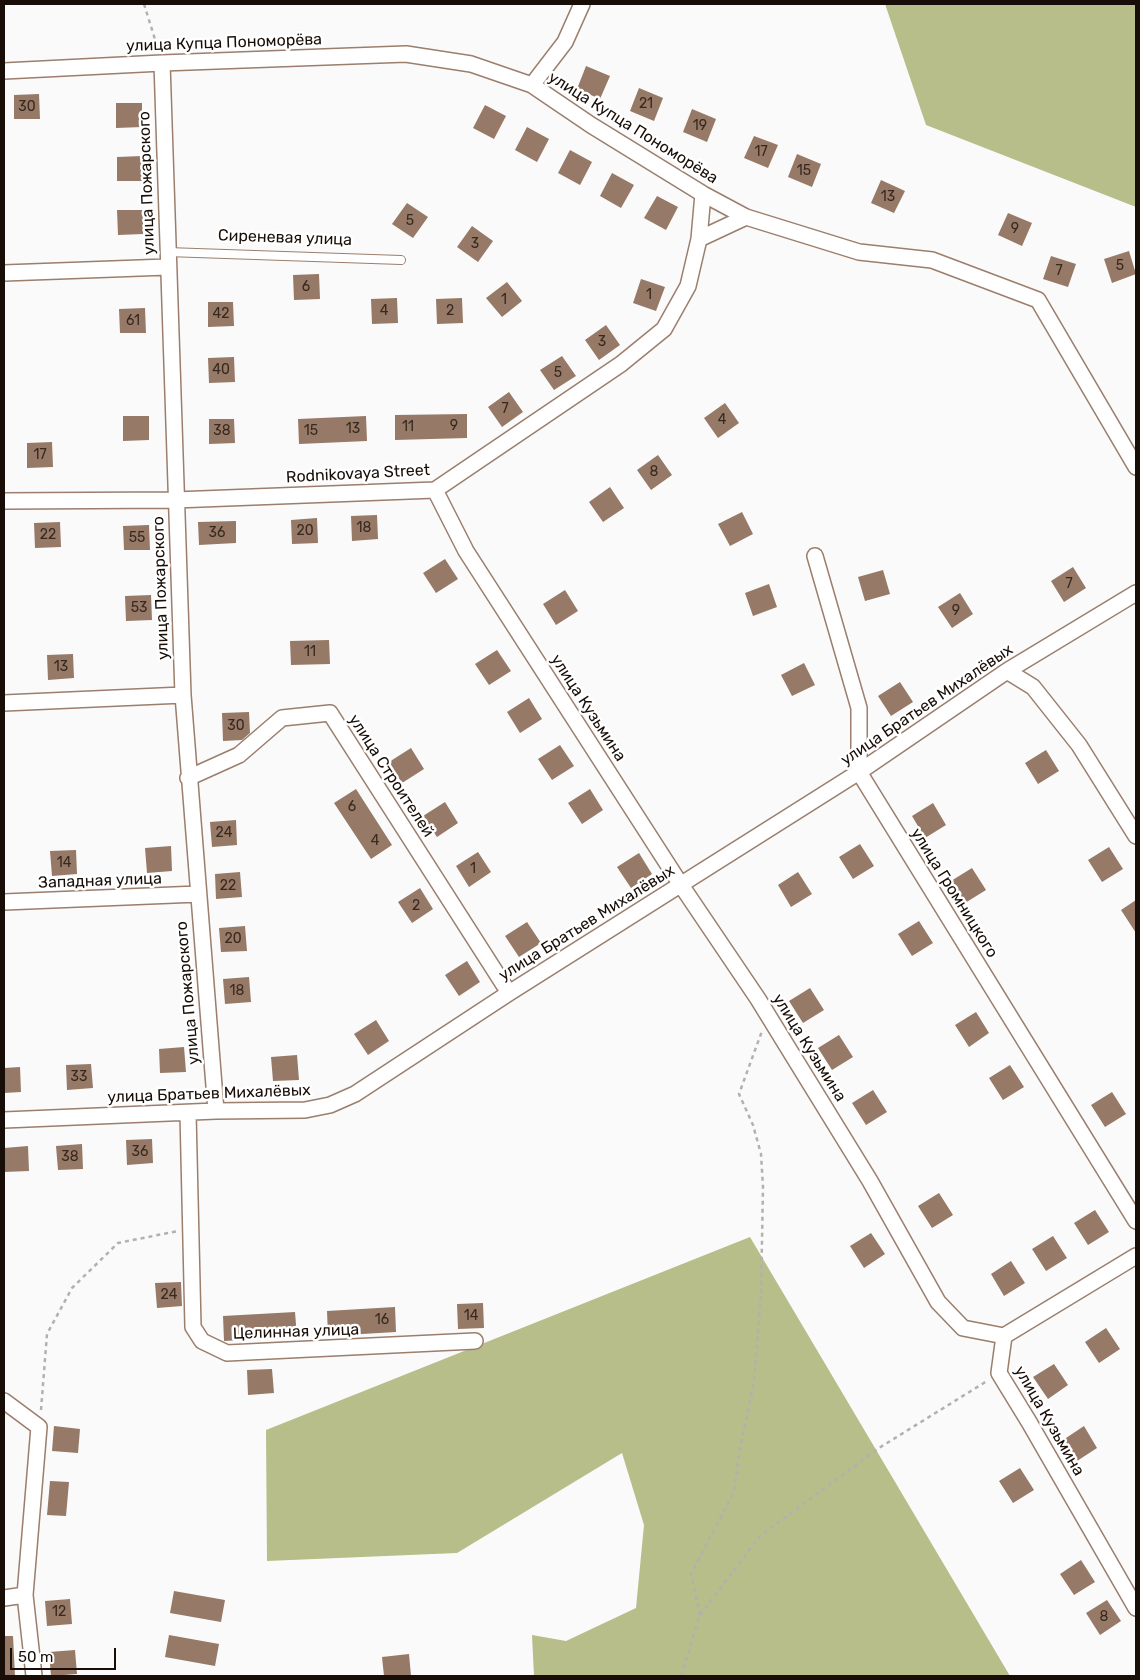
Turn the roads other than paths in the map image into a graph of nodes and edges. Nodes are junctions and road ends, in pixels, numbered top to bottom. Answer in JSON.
{"nodes":[{"id":1,"x":582,"y":4,"type":"edge"},
{"id":2,"x":162,"y":63,"type":"junction"},
{"id":3,"x":4,"y":71,"type":"edge"},
{"id":4,"x":532,"y":85,"type":"junction"},
{"id":5,"x":703,"y":194,"type":"junction"},
{"id":6,"x":746,"y":217,"type":"junction"},
{"id":7,"x":699,"y":239,"type":"junction"},
{"id":8,"x":167,"y":252,"type":"junction"},
{"id":9,"x":401,"y":260,"type":"dead end"},
{"id":10,"x":167,"y":267,"type":"junction"},
{"id":11,"x":4,"y":273,"type":"edge"},
{"id":12,"x":1136,"y":467,"type":"edge"},
{"id":13,"x":436,"y":490,"type":"junction"},
{"id":14,"x":175,"y":500,"type":"junction"},
{"id":15,"x":4,"y":501,"type":"edge"},
{"id":16,"x":815,"y":556,"type":"dead end"},
{"id":17,"x":1136,"y":593,"type":"edge"},
{"id":18,"x":1008,"y":671,"type":"junction"},
{"id":19,"x":183,"y":695,"type":"junction"},
{"id":20,"x":4,"y":703,"type":"edge"},
{"id":21,"x":859,"y":772,"type":"junction"},
{"id":22,"x":188,"y":778,"type":"junction"},
{"id":23,"x":1136,"y":836,"type":"edge"},
{"id":24,"x":681,"y":885,"type":"junction"},
{"id":25,"x":198,"y":894,"type":"junction"},
{"id":26,"x":4,"y":902,"type":"edge"},
{"id":27,"x":509,"y":993,"type":"junction"},
{"id":28,"x":216,"y":1111,"type":"junction"},
{"id":29,"x":188,"y":1113,"type":"junction"},
{"id":30,"x":4,"y":1120,"type":"edge"},
{"id":31,"x":1136,"y":1221,"type":"edge"},
{"id":32,"x":1136,"y":1256,"type":"edge"},
{"id":33,"x":1004,"y":1336,"type":"junction"},
{"id":34,"x":475,"y":1342,"type":"dead end"},
{"id":35,"x":4,"y":1401,"type":"edge"},
{"id":36,"x":25,"y":1595,"type":"junction"},
{"id":37,"x":4,"y":1598,"type":"edge"},
{"id":38,"x":1136,"y":1608,"type":"edge"},
{"id":39,"x":34,"y":1676,"type":"edge"}],
"edges":[{"from":1,"to":4,"type":"street"},
{"from":2,"to":3,"type":"street","name":"улица Купца Пономорёва"},
{"from":2,"to":4,"type":"street","name":"улица Купца Пономорёва"},
{"from":2,"to":8,"type":"street","name":"улица Пожарского"},
{"from":4,"to":5,"type":"street","name":"улица Купца Пономорёва"},
{"from":5,"to":6,"type":"street","name":"улица Купца Пономорёва"},
{"from":5,"to":7,"type":"street","name":"Rodnikovaya Street"},
{"from":6,"to":7,"type":"street"},
{"from":6,"to":12,"type":"street","name":"улица Купца Пономорёва"},
{"from":7,"to":13,"type":"street","name":"Rodnikovaya Street"},
{"from":8,"to":9,"type":"lane","name":"Сиреневая улица"},
{"from":8,"to":10,"type":"street","name":"улица Пожарского"},
{"from":10,"to":11,"type":"street"},
{"from":10,"to":14,"type":"street","name":"улица Пожарского"},
{"from":13,"to":14,"type":"street","name":"Rodnikovaya Street"},
{"from":13,"to":24,"type":"street","name":"улица Кузьмина"},
{"from":14,"to":15,"type":"street","name":"Rodnikovaya Street"},
{"from":14,"to":19,"type":"street","name":"улица Пожарского"},
{"from":16,"to":21,"type":"street"},
{"from":17,"to":18,"type":"street","name":"улица Братьев Михалёвых"},
{"from":18,"to":21,"type":"street","name":"улица Братьев Михалёвых"},
{"from":18,"to":23,"type":"street"},
{"from":19,"to":20,"type":"street"},
{"from":19,"to":22,"type":"street","name":"улица Пожарского"},
{"from":21,"to":24,"type":"street","name":"улица Братьев Михалёвых"},
{"from":21,"to":31,"type":"street","name":"улица Громницкого"},
{"from":22,"to":25,"type":"street","name":"улица Пожарского"},
{"from":22,"to":27,"type":"street","name":"улица Строителей"},
{"from":24,"to":27,"type":"street","name":"улица Братьев Михалёвых"},
{"from":24,"to":33,"type":"street","name":"улица Кузьмина"},
{"from":25,"to":26,"type":"street","name":"Западная улица"},
{"from":25,"to":28,"type":"street","name":"улица Пожарского"},
{"from":27,"to":28,"type":"street","name":"улица Братьев Михалёвых"},
{"from":28,"to":29,"type":"street","name":"улица Братьев Михалёвых"},
{"from":29,"to":30,"type":"street","name":"улица Братьев Михалёвых"},
{"from":29,"to":34,"type":"street","name":"Целинная улица"},
{"from":32,"to":33,"type":"street"},
{"from":33,"to":38,"type":"street","name":"улица Кузьмина"},
{"from":35,"to":36,"type":"street"},
{"from":36,"to":37,"type":"street"},
{"from":36,"to":39,"type":"street"}]}
